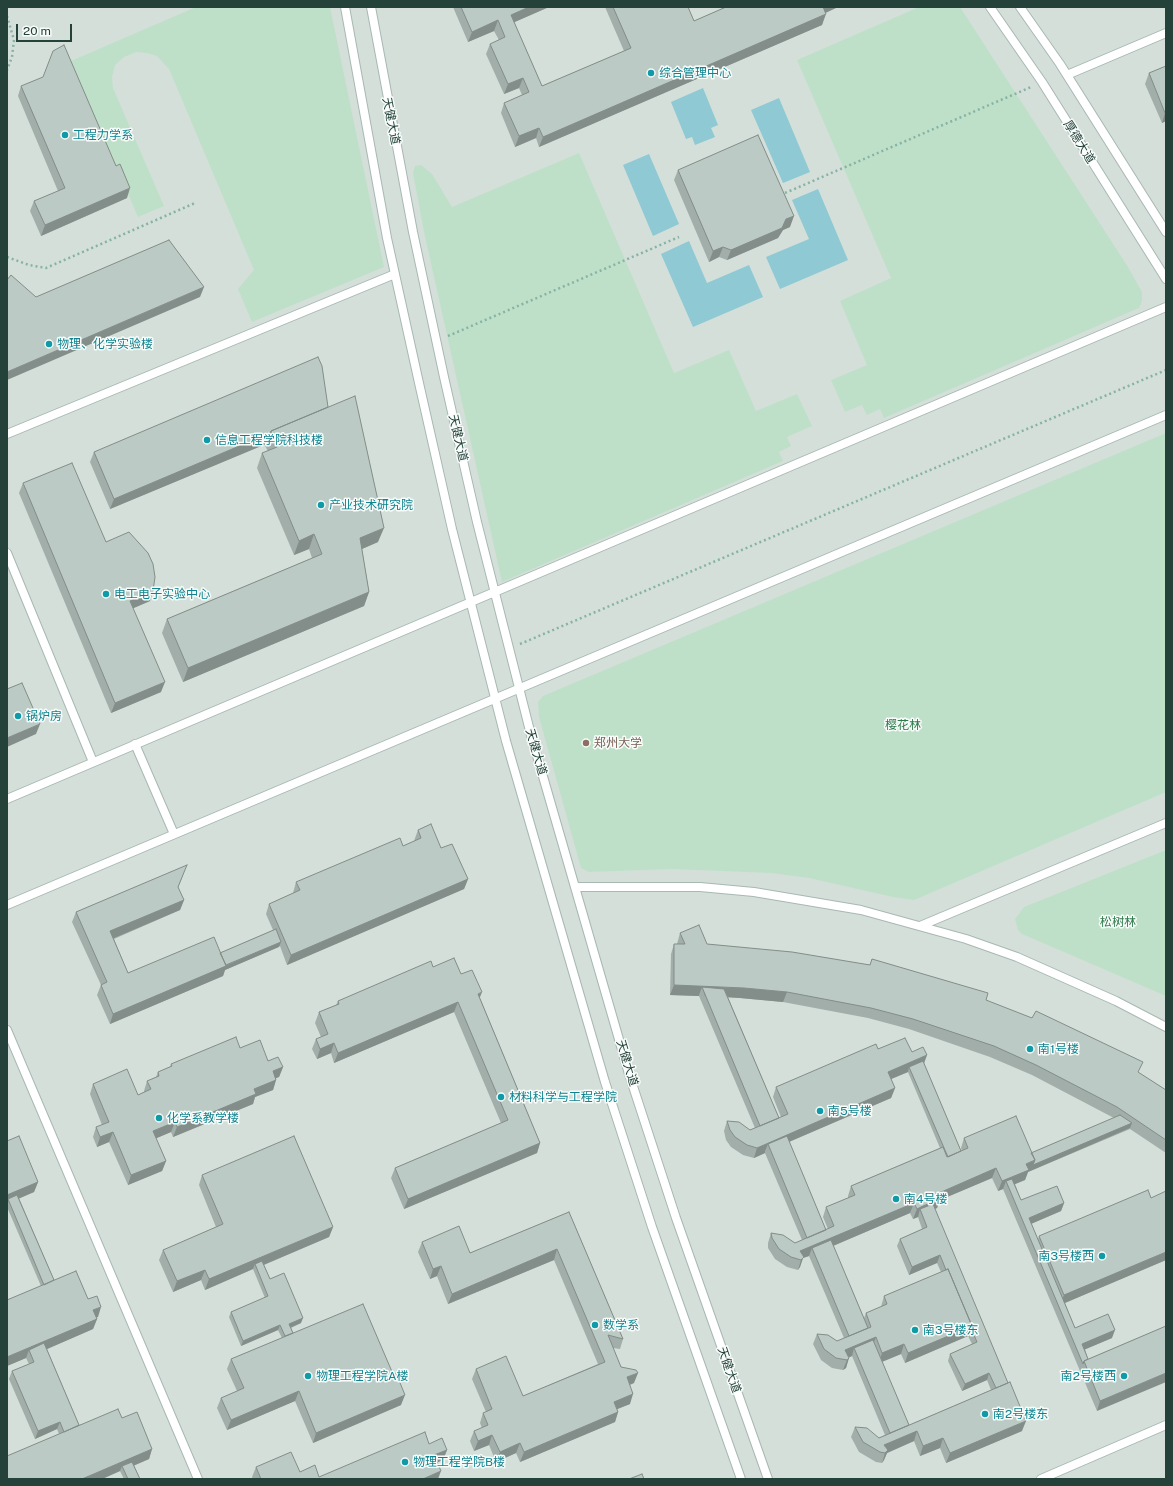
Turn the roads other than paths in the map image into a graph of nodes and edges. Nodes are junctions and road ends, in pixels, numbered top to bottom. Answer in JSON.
{"nodes":[{"id":1,"x":345,"y":7,"type":"edge"},
{"id":2,"x":371,"y":7,"type":"edge"},
{"id":3,"x":990,"y":7,"type":"edge"},
{"id":4,"x":1020,"y":7,"type":"edge"},
{"id":5,"x":1166,"y":33,"type":"edge"},
{"id":6,"x":1067,"y":75,"type":"junction"},
{"id":7,"x":1166,"y":232,"type":"edge"},
{"id":8,"x":395,"y":274,"type":"junction"},
{"id":9,"x":1166,"y":279,"type":"edge"},
{"id":10,"x":1166,"y":306,"type":"edge"},
{"id":11,"x":1166,"y":415,"type":"edge"},
{"id":12,"x":7,"y":434,"type":"edge"},
{"id":13,"x":7,"y":552,"type":"edge"},
{"id":14,"x":494,"y":592,"type":"junction"},
{"id":15,"x":470,"y":602,"type":"junction"},
{"id":16,"x":519,"y":688,"type":"junction"},
{"id":17,"x":495,"y":699,"type":"junction"},
{"id":18,"x":136,"y":744,"type":"junction"},
{"id":19,"x":94,"y":762,"type":"junction"},
{"id":20,"x":7,"y":799,"type":"edge"},
{"id":21,"x":1166,"y":823,"type":"edge"},
{"id":22,"x":174,"y":834,"type":"junction"},
{"id":23,"x":575,"y":887,"type":"junction"},
{"id":24,"x":7,"y":905,"type":"edge"},
{"id":25,"x":920,"y":926,"type":"junction"},
{"id":26,"x":1166,"y":1027,"type":"edge"},
{"id":27,"x":7,"y":1030,"type":"edge"},
{"id":28,"x":1166,"y":1425,"type":"edge"},
{"id":29,"x":198,"y":1479,"type":"edge"},
{"id":30,"x":741,"y":1479,"type":"edge"},
{"id":31,"x":768,"y":1479,"type":"edge"},
{"id":32,"x":1041,"y":1479,"type":"edge"}],
"edges":[{"from":1,"to":8,"type":"lane"},
{"from":2,"to":14,"type":"lane","name":"天健大道"},
{"from":3,"to":9,"type":"lane","name":"厚德大道"},
{"from":4,"to":6,"type":"lane"},
{"from":5,"to":6,"type":"lane"},
{"from":6,"to":7,"type":"lane"},
{"from":8,"to":12,"type":"lane"},
{"from":8,"to":15,"type":"lane"},
{"from":10,"to":14,"type":"lane"},
{"from":11,"to":16,"type":"lane"},
{"from":13,"to":19,"type":"lane"},
{"from":14,"to":15,"type":"lane"},
{"from":14,"to":16,"type":"lane","name":"天健大道"},
{"from":15,"to":17,"type":"lane"},
{"from":15,"to":18,"type":"lane"},
{"from":16,"to":17,"type":"lane"},
{"from":16,"to":23,"type":"lane","name":"天健大道"},
{"from":17,"to":22,"type":"lane"},
{"from":17,"to":30,"type":"lane"},
{"from":18,"to":19,"type":"lane"},
{"from":18,"to":22,"type":"lane"},
{"from":19,"to":20,"type":"lane"},
{"from":21,"to":25,"type":"lane"},
{"from":22,"to":24,"type":"lane"},
{"from":23,"to":25,"type":"lane"},
{"from":23,"to":31,"type":"lane","name":"天健大道"},
{"from":25,"to":26,"type":"lane"},
{"from":27,"to":29,"type":"lane"},
{"from":28,"to":32,"type":"lane"}]}
